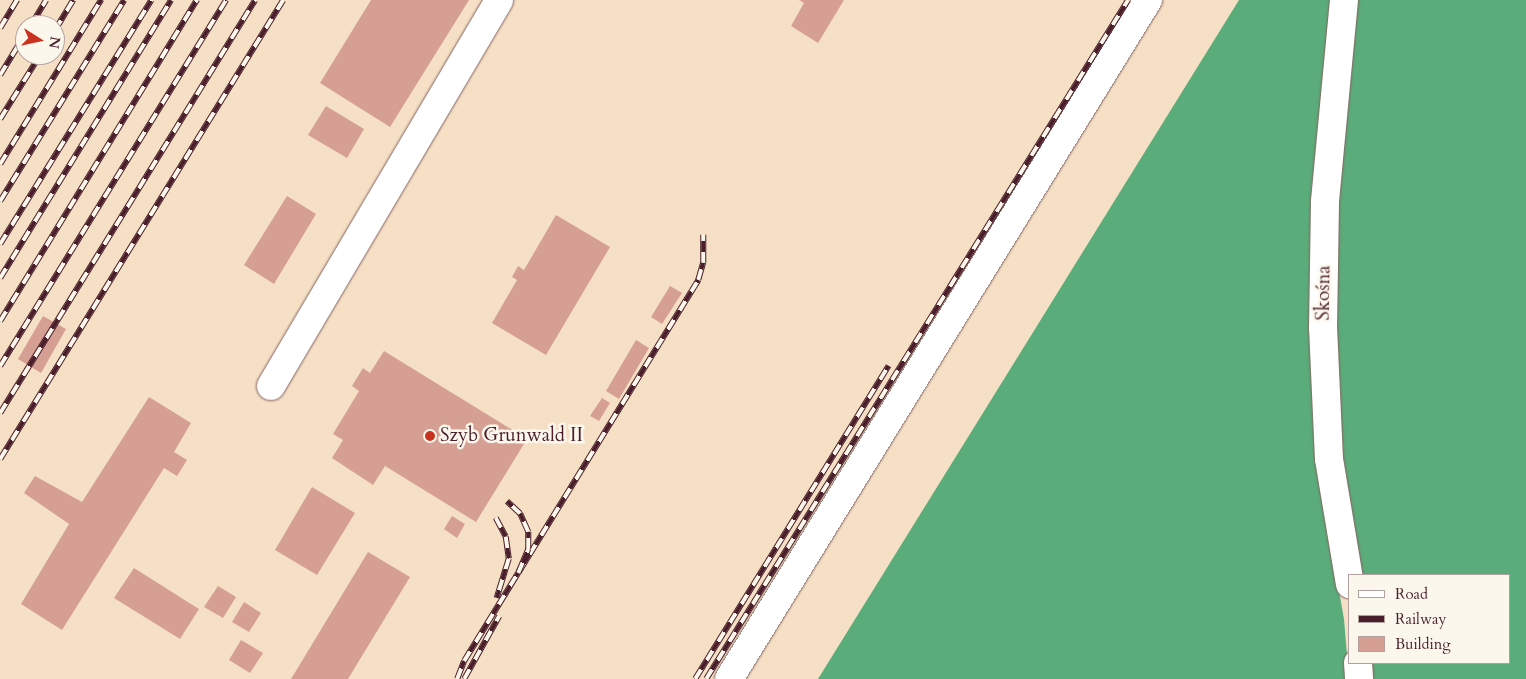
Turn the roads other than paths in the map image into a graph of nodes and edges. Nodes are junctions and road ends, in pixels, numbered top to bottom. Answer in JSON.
{"nodes":[{"id":1,"x":499,"y":0,"type":"edge"},
{"id":2,"x":1148,"y":0,"type":"edge"},
{"id":3,"x":1344,"y":0,"type":"edge"},
{"id":4,"x":272,"y":386,"type":"dead end"},
{"id":5,"x":1348,"y":574,"type":"edge"},
{"id":6,"x":1358,"y":664,"type":"edge"},
{"id":7,"x":729,"y":679,"type":"edge"},
{"id":8,"x":1359,"y":679,"type":"edge"}],
"edges":[{"from":1,"to":4,"type":"street"},
{"from":2,"to":7,"type":"street"},
{"from":3,"to":5,"type":"street","name":"Skośna"},
{"from":6,"to":8,"type":"street"}]}
